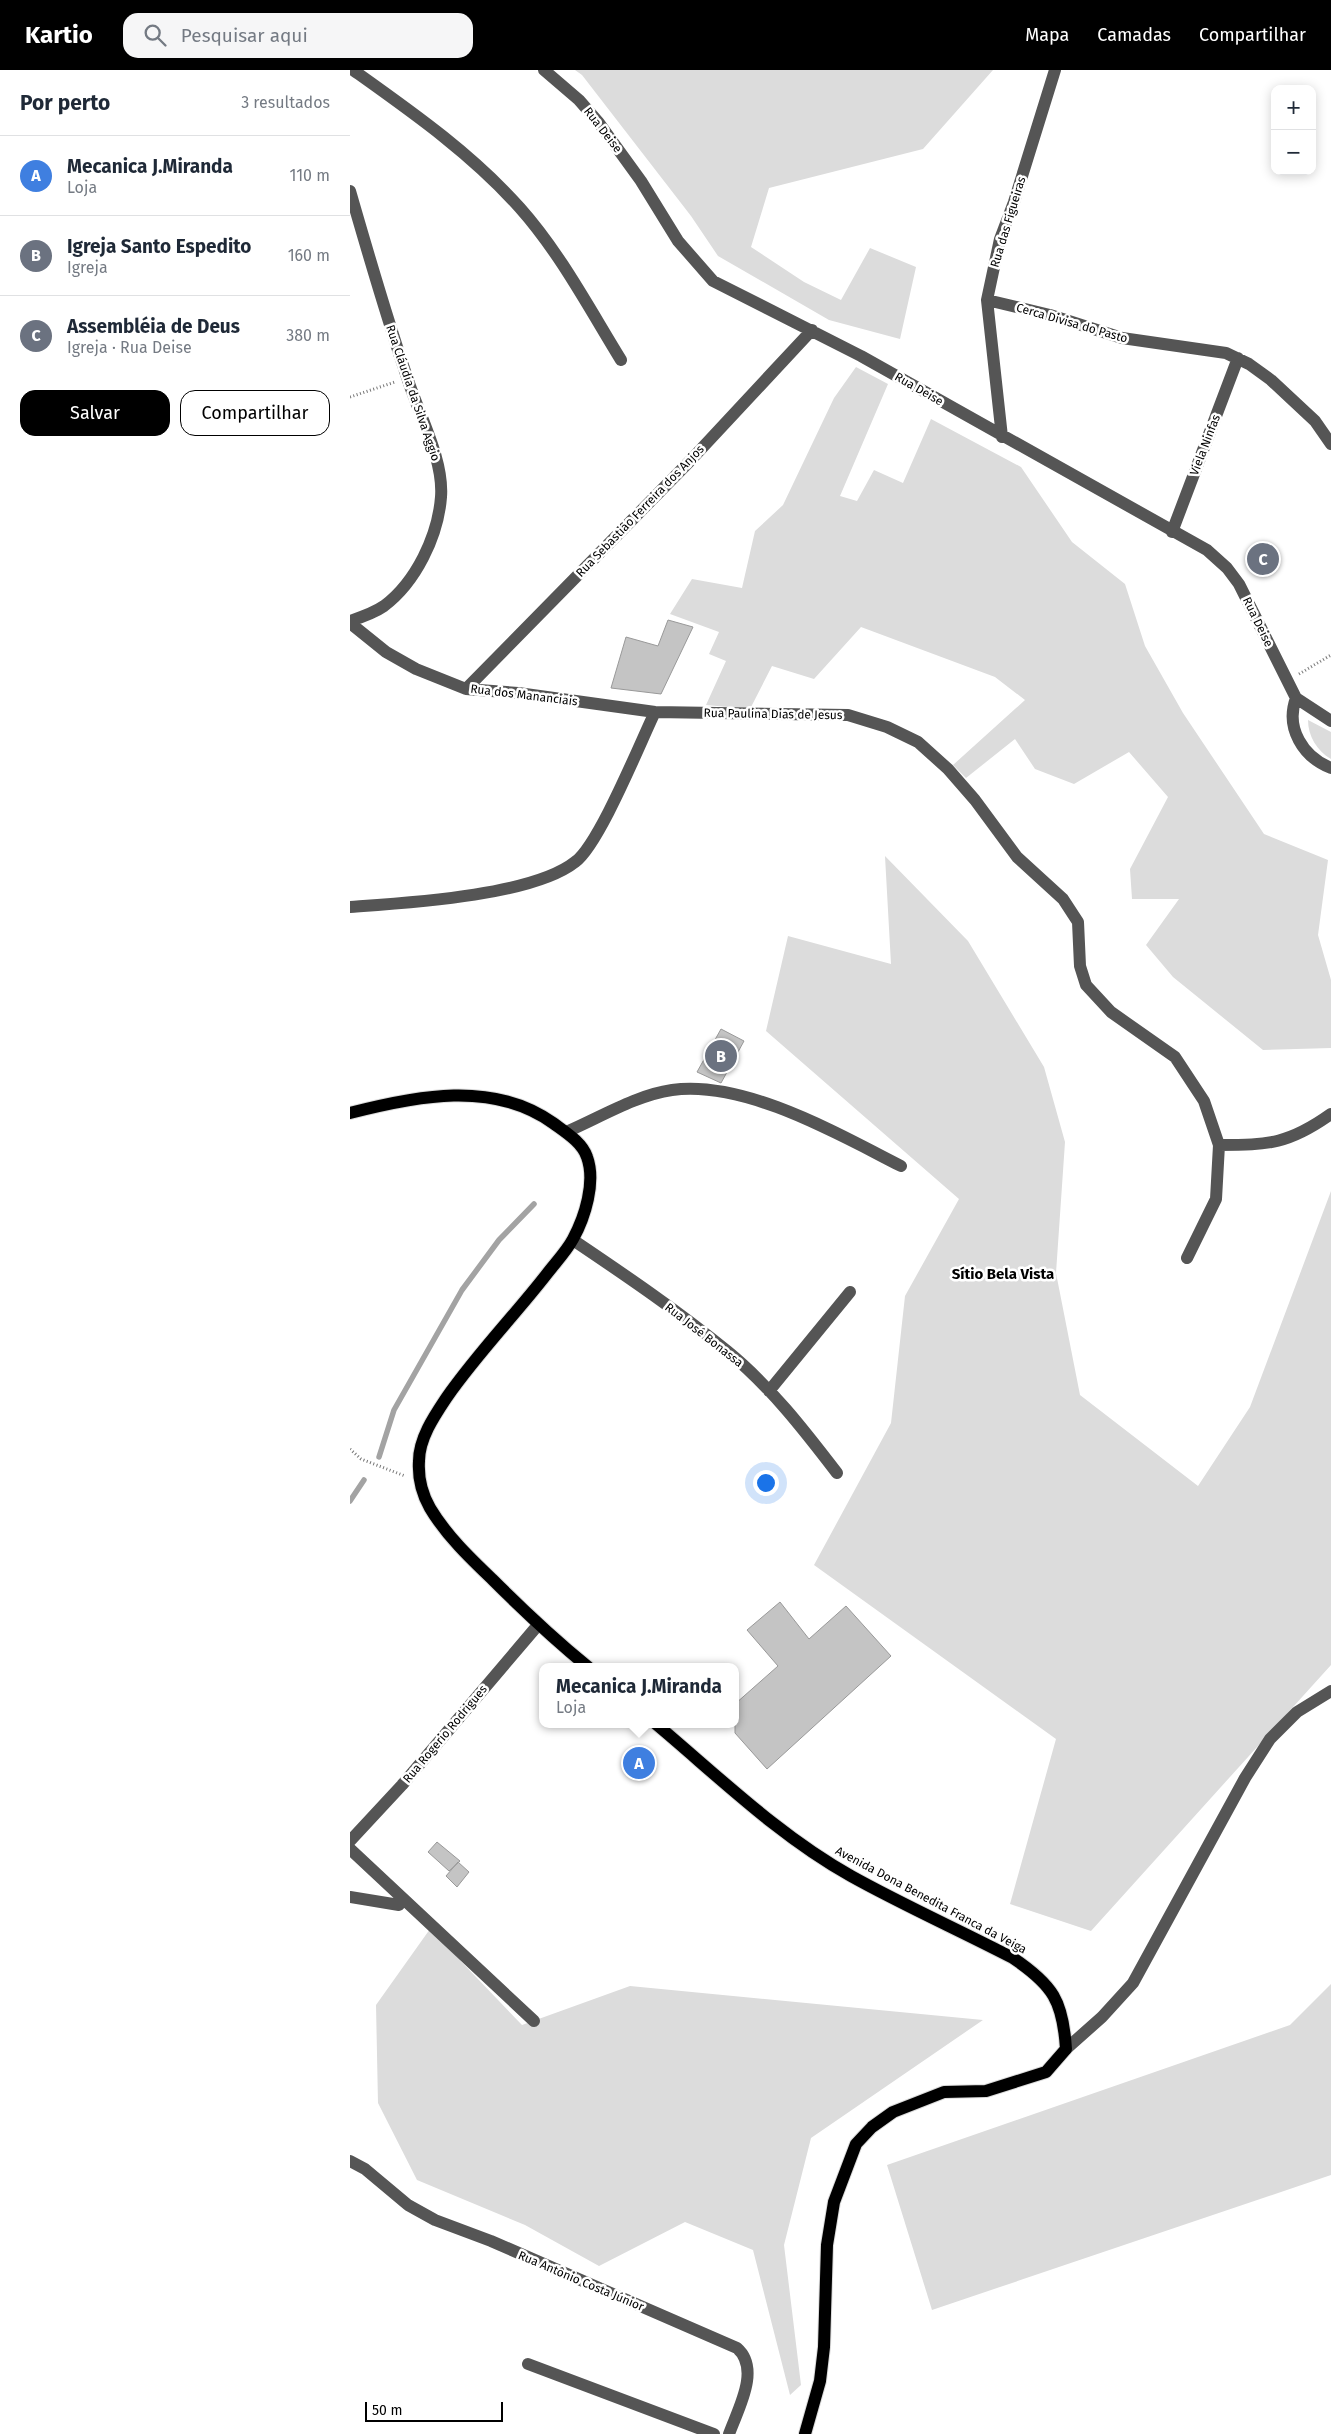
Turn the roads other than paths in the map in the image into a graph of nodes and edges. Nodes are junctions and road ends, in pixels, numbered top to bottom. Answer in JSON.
{"nodes":[{"id":1,"x":353,"y":70,"type":"edge"},
{"id":2,"x":544,"y":70,"type":"edge"},
{"id":3,"x":1055,"y":70,"type":"edge"},
{"id":4,"x":350,"y":191,"type":"edge"},
{"id":5,"x":987,"y":300,"type":"junction"},
{"id":6,"x":812,"y":330,"type":"junction"},
{"id":7,"x":1238,"y":358,"type":"junction"},
{"id":8,"x":621,"y":360,"type":"dead end"},
{"id":9,"x":1002,"y":437,"type":"junction"},
{"id":10,"x":1331,"y":444,"type":"edge"},
{"id":11,"x":1172,"y":532,"type":"junction"},
{"id":12,"x":350,"y":622,"type":"edge"},
{"id":13,"x":466,"y":689,"type":"junction"},
{"id":14,"x":1296,"y":698,"type":"junction"},
{"id":15,"x":655,"y":712,"type":"junction"},
{"id":16,"x":1331,"y":721,"type":"edge"},
{"id":17,"x":1331,"y":768,"type":"edge"},
{"id":18,"x":350,"y":907,"type":"edge"},
{"id":19,"x":350,"y":1113,"type":"edge"},
{"id":20,"x":1331,"y":1114,"type":"edge"},
{"id":21,"x":566,"y":1132,"type":"junction"},
{"id":22,"x":1219,"y":1145,"type":"junction"},
{"id":23,"x":901,"y":1166,"type":"dead end"},
{"id":24,"x":573,"y":1240,"type":"junction"},
{"id":25,"x":1187,"y":1258,"type":"dead end"},
{"id":26,"x":850,"y":1292,"type":"dead end"},
{"id":27,"x":770,"y":1391,"type":"junction"},
{"id":28,"x":837,"y":1473,"type":"dead end"},
{"id":29,"x":538,"y":1625,"type":"junction"},
{"id":30,"x":583,"y":1663,"type":"edge"},
{"id":31,"x":1331,"y":1691,"type":"edge"},
{"id":32,"x":661,"y":1728,"type":"edge"},
{"id":33,"x":350,"y":1841,"type":"edge"},
{"id":34,"x":350,"y":1849,"type":"edge"},
{"id":35,"x":350,"y":1897,"type":"edge"},
{"id":36,"x":398,"y":1905,"type":"dead end"},
{"id":37,"x":534,"y":2021,"type":"dead end"},
{"id":38,"x":1066,"y":2049,"type":"junction"},
{"id":39,"x":350,"y":2161,"type":"edge"},
{"id":40,"x":528,"y":2364,"type":"dead end"},
{"id":41,"x":714,"y":2434,"type":"edge"},
{"id":42,"x":729,"y":2434,"type":"edge"},
{"id":43,"x":805,"y":2434,"type":"edge"}],
"edges":[{"from":1,"to":8,"type":"street"},
{"from":2,"to":6,"type":"street","name":"Rua Deise"},
{"from":3,"to":5,"type":"street","name":"Rua das Figueiras"},
{"from":4,"to":12,"type":"street","name":"Rua Cláudia da Silva Aggio"},
{"from":5,"to":7,"type":"street","name":"Cerca Divisa do Pasto"},
{"from":5,"to":9,"type":"street","name":"Rua das Figueiras"},
{"from":6,"to":9,"type":"street","name":"Rua Deise"},
{"from":6,"to":13,"type":"street","name":"Rua Sebastião Ferreira dos Anjos"},
{"from":7,"to":10,"type":"street","name":"Cerca Divisa do Pasto"},
{"from":7,"to":11,"type":"street","name":"Viela Ninfas"},
{"from":9,"to":11,"type":"street","name":"Rua Deise"},
{"from":11,"to":14,"type":"street","name":"Rua Deise"},
{"from":12,"to":13,"type":"street","name":"Rua dos Mananciais"},
{"from":13,"to":15,"type":"street","name":"Rua dos Mananciais"},
{"from":14,"to":16,"type":"street","name":"Rua Deise"},
{"from":14,"to":17,"type":"street"},
{"from":15,"to":18,"type":"street"},
{"from":15,"to":22,"type":"street","name":"Rua Paulina Dias de Jesus"},
{"from":19,"to":21,"type":"main road"},
{"from":20,"to":22,"type":"street"},
{"from":21,"to":23,"type":"street"},
{"from":21,"to":24,"type":"main road"},
{"from":22,"to":25,"type":"street","name":"Rua Paulina Dias de Jesus"},
{"from":24,"to":27,"type":"street","name":"Rua José Bonassa"},
{"from":24,"to":29,"type":"main road"},
{"from":26,"to":27,"type":"street"},
{"from":27,"to":28,"type":"street","name":"Rua José Bonassa"},
{"from":29,"to":30,"type":"main road"},
{"from":29,"to":33,"type":"street","name":"Rua Rogerio Rodrigues"},
{"from":31,"to":38,"type":"street"},
{"from":32,"to":38,"type":"main road","name":"Avenida Dona Benedita Franca da Veiga"},
{"from":34,"to":37,"type":"street"},
{"from":35,"to":36,"type":"street"},
{"from":38,"to":43,"type":"main road"},
{"from":39,"to":42,"type":"street","name":"Rua Antônio Costa Júnior"},
{"from":40,"to":41,"type":"street"}]}
